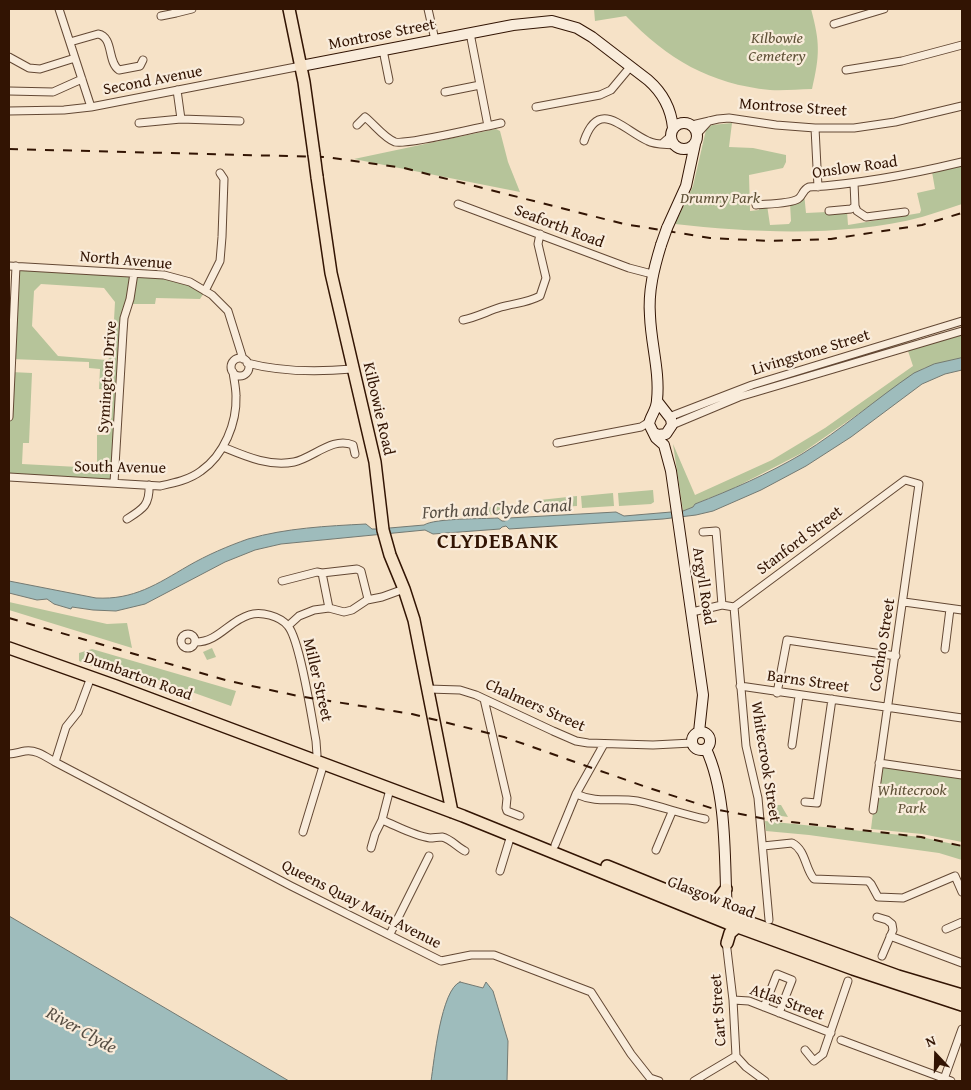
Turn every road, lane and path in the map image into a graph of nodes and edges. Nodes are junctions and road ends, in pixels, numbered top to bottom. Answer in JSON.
{"nodes":[{"id":1,"x":59,"y":9,"type":"edge"},
{"id":2,"x":192,"y":9,"type":"edge"},
{"id":3,"x":289,"y":9,"type":"edge"},
{"id":4,"x":428,"y":9,"type":"edge"},
{"id":5,"x":884,"y":9,"type":"edge"},
{"id":6,"x":175,"y":11,"type":"edge"},
{"id":7,"x":161,"y":16,"type":"dead end"},
{"id":8,"x":834,"y":24,"type":"dead end"},
{"id":9,"x":470,"y":33,"type":"junction"},
{"id":10,"x":435,"y":40,"type":"junction"},
{"id":11,"x":70,"y":42,"type":"junction"},
{"id":12,"x":962,"y":44,"type":"edge"},
{"id":13,"x":383,"y":50,"type":"junction"},
{"id":14,"x":9,"y":57,"type":"edge"},
{"id":15,"x":75,"y":58,"type":"junction"},
{"id":16,"x":143,"y":60,"type":"dead end"},
{"id":17,"x":301,"y":66,"type":"junction"},
{"id":18,"x":631,"y":66,"type":"junction"},
{"id":19,"x":846,"y":70,"type":"dead end"},
{"id":20,"x":82,"y":79,"type":"junction"},
{"id":21,"x":389,"y":80,"type":"dead end"},
{"id":22,"x":480,"y":85,"type":"junction"},
{"id":23,"x":177,"y":90,"type":"junction"},
{"id":24,"x":9,"y":91,"type":"edge"},
{"id":25,"x":444,"y":92,"type":"dead end"},
{"id":26,"x":962,"y":106,"type":"edge"},
{"id":27,"x":91,"y":107,"type":"junction"},
{"id":28,"x":536,"y":107,"type":"dead end"},
{"id":29,"x":9,"y":111,"type":"edge"},
{"id":30,"x":671,"y":113,"type":"junction"},
{"id":31,"x":181,"y":119,"type":"junction"},
{"id":32,"x":240,"y":121,"type":"dead end"},
{"id":33,"x":139,"y":123,"type":"dead end"},
{"id":34,"x":501,"y":124,"type":"dead end"},
{"id":35,"x":357,"y":125,"type":"dead end"},
{"id":36,"x":488,"y":126,"type":"junction"},
{"id":37,"x":691,"y":127,"type":"junction"},
{"id":38,"x":815,"y":128,"type":"junction"},
{"id":39,"x":673,"y":140,"type":"junction"},
{"id":40,"x":584,"y":141,"type":"dead end"},
{"id":41,"x":695,"y":144,"type":"junction"},
{"id":42,"x":691,"y":160,"type":"junction"},
{"id":43,"x":962,"y":162,"type":"edge"},
{"id":44,"x":220,"y":174,"type":"dead end"},
{"id":45,"x":854,"y":183,"type":"junction"},
{"id":46,"x":818,"y":187,"type":"junction"},
{"id":47,"x":458,"y":204,"type":"dead end"},
{"id":48,"x":756,"y":206,"type":"dead end"},
{"id":49,"x":855,"y":206,"type":"junction"},
{"id":50,"x":829,"y":211,"type":"dead end"},
{"id":51,"x":905,"y":212,"type":"dead end"},
{"id":52,"x":540,"y":234,"type":"junction"},
{"id":53,"x":13,"y":266,"type":"edge"},
{"id":54,"x":134,"y":273,"type":"junction"},
{"id":55,"x":652,"y":274,"type":"junction"},
{"id":56,"x":205,"y":291,"type":"junction"},
{"id":57,"x":463,"y":320,"type":"dead end"},
{"id":58,"x":962,"y":320,"type":"edge"},
{"id":59,"x":962,"y":331,"type":"edge"},
{"id":60,"x":237,"y":342,"type":"junction"},
{"id":61,"x":10,"y":352,"type":"edge"},
{"id":62,"x":233,"y":361,"type":"junction"},
{"id":63,"x":245,"y":361,"type":"junction"},
{"id":64,"x":266,"y":368,"type":"junction"},
{"id":65,"x":352,"y":369,"type":"junction"},
{"id":66,"x":232,"y":372,"type":"junction"},
{"id":67,"x":245,"y":374,"type":"junction"},
{"id":68,"x":236,"y":394,"type":"junction"},
{"id":69,"x":658,"y":401,"type":"junction"},
{"id":70,"x":9,"y":417,"type":"edge"},
{"id":71,"x":668,"y":422,"type":"junction"},
{"id":72,"x":650,"y":425,"type":"junction"},
{"id":73,"x":557,"y":443,"type":"dead end"},
{"id":74,"x":664,"y":445,"type":"junction"},
{"id":75,"x":223,"y":446,"type":"junction"},
{"id":76,"x":355,"y":454,"type":"dead end"},
{"id":77,"x":9,"y":477,"type":"edge"},
{"id":78,"x":114,"y":483,"type":"junction"},
{"id":79,"x":919,"y":484,"type":"joint"},
{"id":80,"x":149,"y":485,"type":"junction"},
{"id":81,"x":127,"y":519,"type":"dead end"},
{"id":82,"x":703,"y":532,"type":"dead end"},
{"id":83,"x":322,"y":574,"type":"junction"},
{"id":84,"x":282,"y":581,"type":"dead end"},
{"id":85,"x":404,"y":589,"type":"junction"},
{"id":86,"x":368,"y":599,"type":"junction"},
{"id":87,"x":904,"y":602,"type":"junction"},
{"id":88,"x":722,"y":605,"type":"junction"},
{"id":89,"x":734,"y":607,"type":"junction"},
{"id":90,"x":329,"y":608,"type":"junction"},
{"id":91,"x":950,"y":609,"type":"junction"},
{"id":92,"x":962,"y":610,"type":"edge"},
{"id":93,"x":692,"y":612,"type":"junction"},
{"id":94,"x":288,"y":626,"type":"junction"},
{"id":95,"x":196,"y":642,"type":"dead end"},
{"id":96,"x":9,"y":648,"type":"edge"},
{"id":97,"x":946,"y":649,"type":"dead end"},
{"id":98,"x":896,"y":656,"type":"junction"},
{"id":99,"x":91,"y":677,"type":"junction"},
{"id":100,"x":740,"y":686,"type":"junction"},
{"id":101,"x":428,"y":689,"type":"junction"},
{"id":102,"x":777,"y":693,"type":"junction"},
{"id":103,"x":799,"y":696,"type":"junction"},
{"id":104,"x":484,"y":699,"type":"junction"},
{"id":105,"x":832,"y":699,"type":"junction"},
{"id":106,"x":888,"y":707,"type":"junction"},
{"id":107,"x":962,"y":718,"type":"edge"},
{"id":108,"x":699,"y":732,"type":"junction"},
{"id":109,"x":692,"y":743,"type":"junction"},
{"id":110,"x":604,"y":744,"type":"junction"},
{"id":111,"x":792,"y":745,"type":"dead end"},
{"id":112,"x":706,"y":749,"type":"junction"},
{"id":113,"x":9,"y":754,"type":"edge"},
{"id":114,"x":319,"y":760,"type":"junction"},
{"id":115,"x":55,"y":762,"type":"junction"},
{"id":116,"x":880,"y":763,"type":"junction"},
{"id":117,"x":962,"y":775,"type":"edge"},
{"id":118,"x":390,"y":789,"type":"junction"},
{"id":119,"x":576,"y":794,"type":"junction"},
{"id":120,"x":805,"y":802,"type":"dead end"},
{"id":121,"x":452,"y":809,"type":"junction"},
{"id":122,"x":873,"y":810,"type":"dead end"},
{"id":123,"x":672,"y":812,"type":"junction"},
{"id":124,"x":520,"y":816,"type":"dead end"},
{"id":125,"x":706,"y":819,"type":"dead end"},
{"id":126,"x":382,"y":820,"type":"junction"},
{"id":127,"x":304,"y":832,"type":"dead end"},
{"id":128,"x":511,"y":835,"type":"junction"},
{"id":129,"x":763,"y":846,"type":"junction"},
{"id":130,"x":371,"y":848,"type":"dead end"},
{"id":131,"x":553,"y":848,"type":"junction"},
{"id":132,"x":656,"y":850,"type":"dead end"},
{"id":133,"x":466,"y":851,"type":"dead end"},
{"id":134,"x":430,"y":856,"type":"dead end"},
{"id":135,"x":500,"y":871,"type":"dead end"},
{"id":136,"x":726,"y":889,"type":"junction"},
{"id":137,"x":962,"y":892,"type":"edge"},
{"id":138,"x":707,"y":906,"type":"junction"},
{"id":139,"x":877,"y":917,"type":"dead end"},
{"id":140,"x":769,"y":920,"type":"dead end"},
{"id":141,"x":730,"y":921,"type":"junction"},
{"id":142,"x":962,"y":922,"type":"edge"},
{"id":143,"x":946,"y":929,"type":"dead end"},
{"id":144,"x":390,"y":934,"type":"junction"},
{"id":145,"x":890,"y":936,"type":"junction"},
{"id":146,"x":726,"y":943,"type":"joint"},
{"id":147,"x":882,"y":956,"type":"dead end"},
{"id":148,"x":962,"y":963,"type":"edge"},
{"id":149,"x":848,"y":981,"type":"dead end"},
{"id":150,"x":962,"y":995,"type":"edge"},
{"id":151,"x":733,"y":1000,"type":"junction"},
{"id":152,"x":962,"y":1005,"type":"edge"},
{"id":153,"x":764,"y":1007,"type":"junction"},
{"id":154,"x":779,"y":1013,"type":"junction"},
{"id":155,"x":962,"y":1029,"type":"edge"},
{"id":156,"x":831,"y":1033,"type":"junction"},
{"id":157,"x":841,"y":1040,"type":"dead end"},
{"id":158,"x":805,"y":1050,"type":"dead end"},
{"id":159,"x":736,"y":1056,"type":"junction"},
{"id":160,"x":763,"y":1080,"type":"edge"},
{"id":161,"x":947,"y":1080,"type":"edge"},
{"id":162,"x":659,"y":1081,"type":"edge"},
{"id":163,"x":694,"y":1081,"type":"edge"}],
"edges":[{"from":1,"to":11,"type":"street"},
{"from":2,"to":6,"type":"street"},
{"from":3,"to":17,"type":"main road","name":"Kilbowie Road"},
{"from":4,"to":10,"type":"street"},
{"from":5,"to":8,"type":"street"},
{"from":6,"to":7,"type":"street"},
{"from":9,"to":10,"type":"street","name":"Montrose Street"},
{"from":9,"to":18,"type":"street","name":"Montrose Street"},
{"from":9,"to":22,"type":"street"},
{"from":10,"to":13,"type":"street","name":"Montrose Street"},
{"from":11,"to":15,"type":"street"},
{"from":11,"to":16,"type":"street"},
{"from":12,"to":19,"type":"street"},
{"from":13,"to":17,"type":"street","name":"Montrose Street"},
{"from":13,"to":21,"type":"street"},
{"from":14,"to":15,"type":"street"},
{"from":15,"to":20,"type":"street"},
{"from":17,"to":23,"type":"street","name":"Second Avenue"},
{"from":17,"to":65,"type":"main road","name":"Kilbowie Road","bridge":true},
{"from":18,"to":28,"type":"street"},
{"from":18,"to":30,"type":"street","name":"Montrose Street"},
{"from":20,"to":24,"type":"street"},
{"from":20,"to":27,"type":"street"},
{"from":22,"to":25,"type":"street"},
{"from":22,"to":36,"type":"street"},
{"from":23,"to":27,"type":"street","name":"Second Avenue"},
{"from":23,"to":31,"type":"street"},
{"from":26,"to":38,"type":"street","name":"Montrose Street"},
{"from":27,"to":29,"type":"street","name":"Second Avenue"},
{"from":30,"to":37,"type":"street","name":"Montrose Street"},
{"from":30,"to":39,"type":"street","name":"Montrose Street"},
{"from":31,"to":32,"type":"street"},
{"from":31,"to":33,"type":"street"},
{"from":34,"to":36,"type":"street"},
{"from":35,"to":36,"type":"street"},
{"from":37,"to":38,"type":"street","name":"Montrose Street"},
{"from":37,"to":39,"type":"street"},
{"from":37,"to":41,"type":"street"},
{"from":38,"to":46,"type":"street"},
{"from":39,"to":40,"type":"street"},
{"from":39,"to":41,"type":"street"},
{"from":39,"to":42,"type":"street"},
{"from":41,"to":42,"type":"street"},
{"from":42,"to":55,"type":"street","bridge":true},
{"from":43,"to":45,"type":"street","name":"Onslow Road"},
{"from":44,"to":56,"type":"street"},
{"from":45,"to":46,"type":"street","name":"Onslow Road"},
{"from":45,"to":49,"type":"street"},
{"from":46,"to":48,"type":"street","name":"Onslow Road"},
{"from":47,"to":52,"type":"street","name":"Seaforth Road"},
{"from":49,"to":50,"type":"street"},
{"from":49,"to":51,"type":"street"},
{"from":52,"to":55,"type":"street","name":"Seaforth Road"},
{"from":52,"to":57,"type":"street"},
{"from":53,"to":54,"type":"street","name":"North Avenue"},
{"from":53,"to":61,"type":"street"},
{"from":54,"to":56,"type":"street","name":"North Avenue"},
{"from":54,"to":78,"type":"street","name":"Symington Drive"},
{"from":55,"to":69,"type":"street"},
{"from":56,"to":60,"type":"street","name":"North Avenue"},
{"from":58,"to":71,"type":"street","name":"Livingstone Street"},
{"from":59,"to":71,"type":"street","name":"Livingstone Street"},
{"from":60,"to":62,"type":"street","name":"North Avenue"},
{"from":60,"to":63,"type":"street","name":"North Avenue"},
{"from":61,"to":70,"type":"street"},
{"from":62,"to":63,"type":"street"},
{"from":62,"to":66,"type":"street"},
{"from":63,"to":64,"type":"street"},
{"from":63,"to":67,"type":"street"},
{"from":64,"to":65,"type":"street"},
{"from":64,"to":67,"type":"street"},
{"from":65,"to":85,"type":"main road","name":"Kilbowie Road"},
{"from":66,"to":67,"type":"street"},
{"from":66,"to":68,"type":"street","name":"South Avenue"},
{"from":67,"to":68,"type":"street","name":"South Avenue"},
{"from":68,"to":75,"type":"street","name":"South Avenue"},
{"from":69,"to":71,"type":"street"},
{"from":69,"to":72,"type":"street"},
{"from":71,"to":72,"type":"street"},
{"from":71,"to":72,"type":"street"},
{"from":71,"to":74,"type":"street","name":"Argyll Road"},
{"from":72,"to":73,"type":"street"},
{"from":72,"to":74,"type":"street","name":"Argyll Road"},
{"from":74,"to":93,"type":"street","name":"Argyll Road"},
{"from":75,"to":76,"type":"street"},
{"from":75,"to":80,"type":"street","name":"South Avenue"},
{"from":77,"to":78,"type":"street","name":"South Avenue"},
{"from":78,"to":80,"type":"street","name":"South Avenue"},
{"from":79,"to":87,"type":"street","name":"Cochno Street"},
{"from":79,"to":89,"type":"street","name":"Stanford Street"},
{"from":80,"to":81,"type":"street"},
{"from":82,"to":88,"type":"street"},
{"from":83,"to":84,"type":"street"},
{"from":83,"to":86,"type":"street"},
{"from":83,"to":90,"type":"street"},
{"from":85,"to":86,"type":"street"},
{"from":85,"to":101,"type":"main road","name":"Kilbowie Road"},
{"from":86,"to":90,"type":"street"},
{"from":87,"to":91,"type":"street"},
{"from":87,"to":98,"type":"street","name":"Cochno Street"},
{"from":88,"to":89,"type":"street"},
{"from":88,"to":93,"type":"street"},
{"from":89,"to":100,"type":"street","name":"Whitecrook Street"},
{"from":90,"to":94,"type":"street"},
{"from":91,"to":92,"type":"street"},
{"from":91,"to":97,"type":"street"},
{"from":93,"to":108,"type":"street","name":"Argyll Road"},
{"from":94,"to":95,"type":"street","name":"Miller Street"},
{"from":94,"to":114,"type":"street","name":"Miller Street"},
{"from":96,"to":99,"type":"main road","name":"Dumbarton Road"},
{"from":98,"to":102,"type":"street"},
{"from":98,"to":106,"type":"street","name":"Cochno Street"},
{"from":99,"to":114,"type":"main road","name":"Dumbarton Road"},
{"from":99,"to":115,"type":"street"},
{"from":100,"to":102,"type":"street","name":"Barns Street"},
{"from":100,"to":129,"type":"street","name":"Whitecrook Street"},
{"from":101,"to":104,"type":"street","name":"Chalmers Street"},
{"from":101,"to":121,"type":"main road","name":"Kilbowie Road"},
{"from":102,"to":103,"type":"street","name":"Barns Street"},
{"from":103,"to":105,"type":"street","name":"Barns Street"},
{"from":103,"to":111,"type":"street"},
{"from":104,"to":110,"type":"street","name":"Chalmers Street"},
{"from":104,"to":124,"type":"street"},
{"from":105,"to":106,"type":"street","name":"Barns Street"},
{"from":105,"to":120,"type":"street"},
{"from":106,"to":107,"type":"street","name":"Barns Street"},
{"from":106,"to":116,"type":"street","name":"Cochno Street"},
{"from":108,"to":109,"type":"street"},
{"from":108,"to":112,"type":"street"},
{"from":109,"to":110,"type":"street","name":"Chalmers Street"},
{"from":109,"to":112,"type":"street"},
{"from":110,"to":119,"type":"street"},
{"from":112,"to":136,"type":"street"},
{"from":113,"to":115,"type":"street","name":"Queens Quay Main Avenue"},
{"from":114,"to":118,"type":"main road","name":"Dumbarton Road"},
{"from":114,"to":121,"type":"main road","name":"Dumbarton Road"},
{"from":114,"to":127,"type":"street"},
{"from":115,"to":144,"type":"street","name":"Queens Quay Main Avenue"},
{"from":116,"to":117,"type":"street"},
{"from":116,"to":122,"type":"street","name":"Cochno Street"},
{"from":118,"to":121,"type":"main road","name":"Dumbarton Road"},
{"from":118,"to":126,"type":"street"},
{"from":119,"to":123,"type":"street"},
{"from":119,"to":131,"type":"street"},
{"from":121,"to":128,"type":"main road","name":"Glasgow Road"},
{"from":121,"to":131,"type":"main road","name":"Glasgow Road"},
{"from":123,"to":125,"type":"street"},
{"from":123,"to":132,"type":"street"},
{"from":126,"to":130,"type":"street"},
{"from":126,"to":133,"type":"street"},
{"from":128,"to":131,"type":"main road","name":"Glasgow Road"},
{"from":128,"to":135,"type":"street"},
{"from":129,"to":137,"type":"street"},
{"from":129,"to":140,"type":"street","name":"Whitecrook Street"},
{"from":131,"to":138,"type":"main road","name":"Glasgow Road"},
{"from":131,"to":141,"type":"main road","name":"Glasgow Road"},
{"from":134,"to":144,"type":"street"},
{"from":136,"to":138,"type":"main road"},
{"from":136,"to":141,"type":"street"},
{"from":138,"to":141,"type":"main road","name":"Glasgow Road"},
{"from":139,"to":145,"type":"street"},
{"from":141,"to":146,"type":"main road"},
{"from":141,"to":150,"type":"main road","name":"Glasgow Road"},
{"from":141,"to":152,"type":"main road","name":"Glasgow Road"},
{"from":142,"to":143,"type":"street"},
{"from":144,"to":162,"type":"street","name":"Queens Quay Main Avenue"},
{"from":145,"to":147,"type":"street"},
{"from":145,"to":148,"type":"street"},
{"from":146,"to":151,"type":"street","name":"Cart Street"},
{"from":149,"to":156,"type":"street"},
{"from":151,"to":153,"type":"street","name":"Atlas Street"},
{"from":151,"to":159,"type":"street","name":"Cart Street"},
{"from":153,"to":154,"type":"street","name":"Atlas Street"},
{"from":153,"to":154,"type":"street"},
{"from":154,"to":156,"type":"street","name":"Atlas Street"},
{"from":155,"to":161,"type":"street"},
{"from":156,"to":158,"type":"street"},
{"from":157,"to":161,"type":"street"},
{"from":159,"to":160,"type":"street","name":"Cart Street"},
{"from":159,"to":163,"type":"street"}]}
